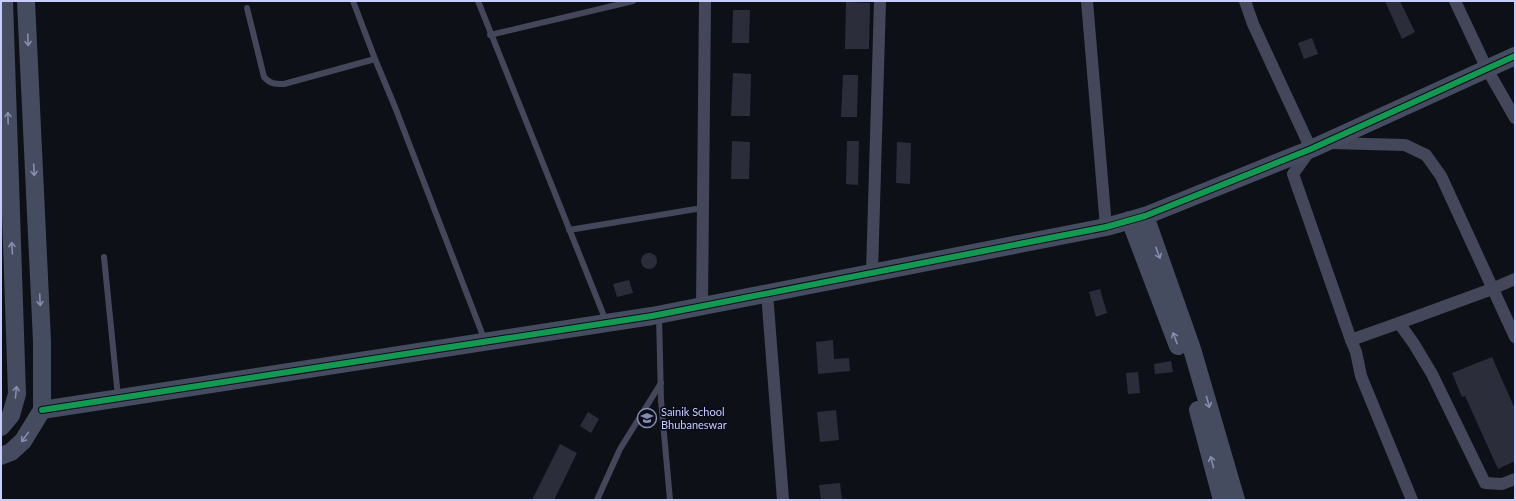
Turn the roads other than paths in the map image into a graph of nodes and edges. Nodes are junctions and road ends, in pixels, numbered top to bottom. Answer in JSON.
{"nodes":[{"id":1,"x":4,"y":1,"type":"edge"},
{"id":2,"x":26,"y":1,"type":"edge"},
{"id":3,"x":353,"y":1,"type":"edge"},
{"id":4,"x":478,"y":1,"type":"edge"},
{"id":5,"x":633,"y":1,"type":"edge"},
{"id":6,"x":705,"y":1,"type":"edge"},
{"id":7,"x":880,"y":1,"type":"edge"},
{"id":8,"x":1087,"y":1,"type":"edge"},
{"id":9,"x":1245,"y":1,"type":"edge"},
{"id":10,"x":1454,"y":1,"type":"edge"},
{"id":11,"x":247,"y":8,"type":"dead end"},
{"id":12,"x":490,"y":35,"type":"junction"},
{"id":13,"x":1515,"y":56,"type":"edge"},
{"id":14,"x":375,"y":59,"type":"junction"},
{"id":15,"x":1487,"y":69,"type":"junction"},
{"id":16,"x":1515,"y":118,"type":"edge"},
{"id":17,"x":1318,"y":146,"type":"junction"},
{"id":18,"x":702,"y":208,"type":"junction"},
{"id":19,"x":1137,"y":218,"type":"junction"},
{"id":20,"x":1106,"y":227,"type":"junction"},
{"id":21,"x":569,"y":230,"type":"junction"},
{"id":22,"x":104,"y":258,"type":"dead end"},
{"id":23,"x":872,"y":273,"type":"junction"},
{"id":24,"x":1515,"y":279,"type":"edge"},
{"id":25,"x":8,"y":281,"type":"edge"},
{"id":26,"x":1492,"y":289,"type":"junction"},
{"id":27,"x":767,"y":293,"type":"junction"},
{"id":28,"x":702,"y":306,"type":"junction"},
{"id":29,"x":659,"y":315,"type":"junction"},
{"id":30,"x":607,"y":323,"type":"junction"},
{"id":31,"x":1399,"y":323,"type":"junction"},
{"id":32,"x":1515,"y":337,"type":"edge"},
{"id":33,"x":1351,"y":340,"type":"junction"},
{"id":34,"x":485,"y":342,"type":"junction"},
{"id":35,"x":661,"y":383,"type":"junction"},
{"id":36,"x":118,"y":398,"type":"junction"},
{"id":37,"x":42,"y":410,"type":"junction"},
{"id":38,"x":1,"y":427,"type":"edge"},
{"id":39,"x":1,"y":456,"type":"edge"},
{"id":40,"x":1515,"y":479,"type":"edge"},
{"id":41,"x":597,"y":500,"type":"edge"},
{"id":42,"x":670,"y":500,"type":"edge"},
{"id":43,"x":783,"y":500,"type":"edge"},
{"id":44,"x":1222,"y":500,"type":"edge"},
{"id":45,"x":1236,"y":500,"type":"edge"},
{"id":46,"x":1412,"y":500,"type":"edge"}],
"edges":[{"from":25,"to":1,"type":"street","one_way":true},
{"from":2,"to":37,"type":"street","one_way":true},
{"from":3,"to":14,"type":"lane"},
{"from":4,"to":12,"type":"lane"},
{"from":5,"to":12,"type":"lane"},
{"from":6,"to":18,"type":"street"},
{"from":7,"to":23,"type":"street"},
{"from":8,"to":20,"type":"street"},
{"from":9,"to":17,"type":"street"},
{"from":10,"to":15,"type":"street"},
{"from":11,"to":14,"type":"lane"},
{"from":12,"to":21,"type":"lane"},
{"from":13,"to":15,"type":"street"},
{"from":14,"to":34,"type":"lane"},
{"from":15,"to":16,"type":"street"},
{"from":15,"to":17,"type":"street"},
{"from":17,"to":19,"type":"street"},
{"from":17,"to":26,"type":"street"},
{"from":17,"to":33,"type":"street"},
{"from":18,"to":21,"type":"lane"},
{"from":18,"to":28,"type":"street"},
{"from":19,"to":20,"type":"street"},
{"from":44,"to":19,"type":"street","one_way":true},
{"from":19,"to":45,"type":"street","one_way":true},
{"from":20,"to":23,"type":"street"},
{"from":21,"to":30,"type":"lane"},
{"from":22,"to":36,"type":"lane"},
{"from":23,"to":27,"type":"street"},
{"from":24,"to":26,"type":"street"},
{"from":38,"to":25,"type":"street","one_way":true},
{"from":26,"to":31,"type":"street"},
{"from":26,"to":32,"type":"street"},
{"from":27,"to":28,"type":"street"},
{"from":27,"to":43,"type":"street"},
{"from":28,"to":29,"type":"street"},
{"from":29,"to":30,"type":"street"},
{"from":29,"to":35,"type":"lane"},
{"from":30,"to":34,"type":"street"},
{"from":31,"to":33,"type":"street"},
{"from":31,"to":40,"type":"street"},
{"from":33,"to":46,"type":"street"},
{"from":34,"to":36,"type":"street"},
{"from":35,"to":41,"type":"lane"},
{"from":35,"to":42,"type":"lane"},
{"from":36,"to":37,"type":"street"},
{"from":37,"to":39,"type":"street","one_way":true}]}
